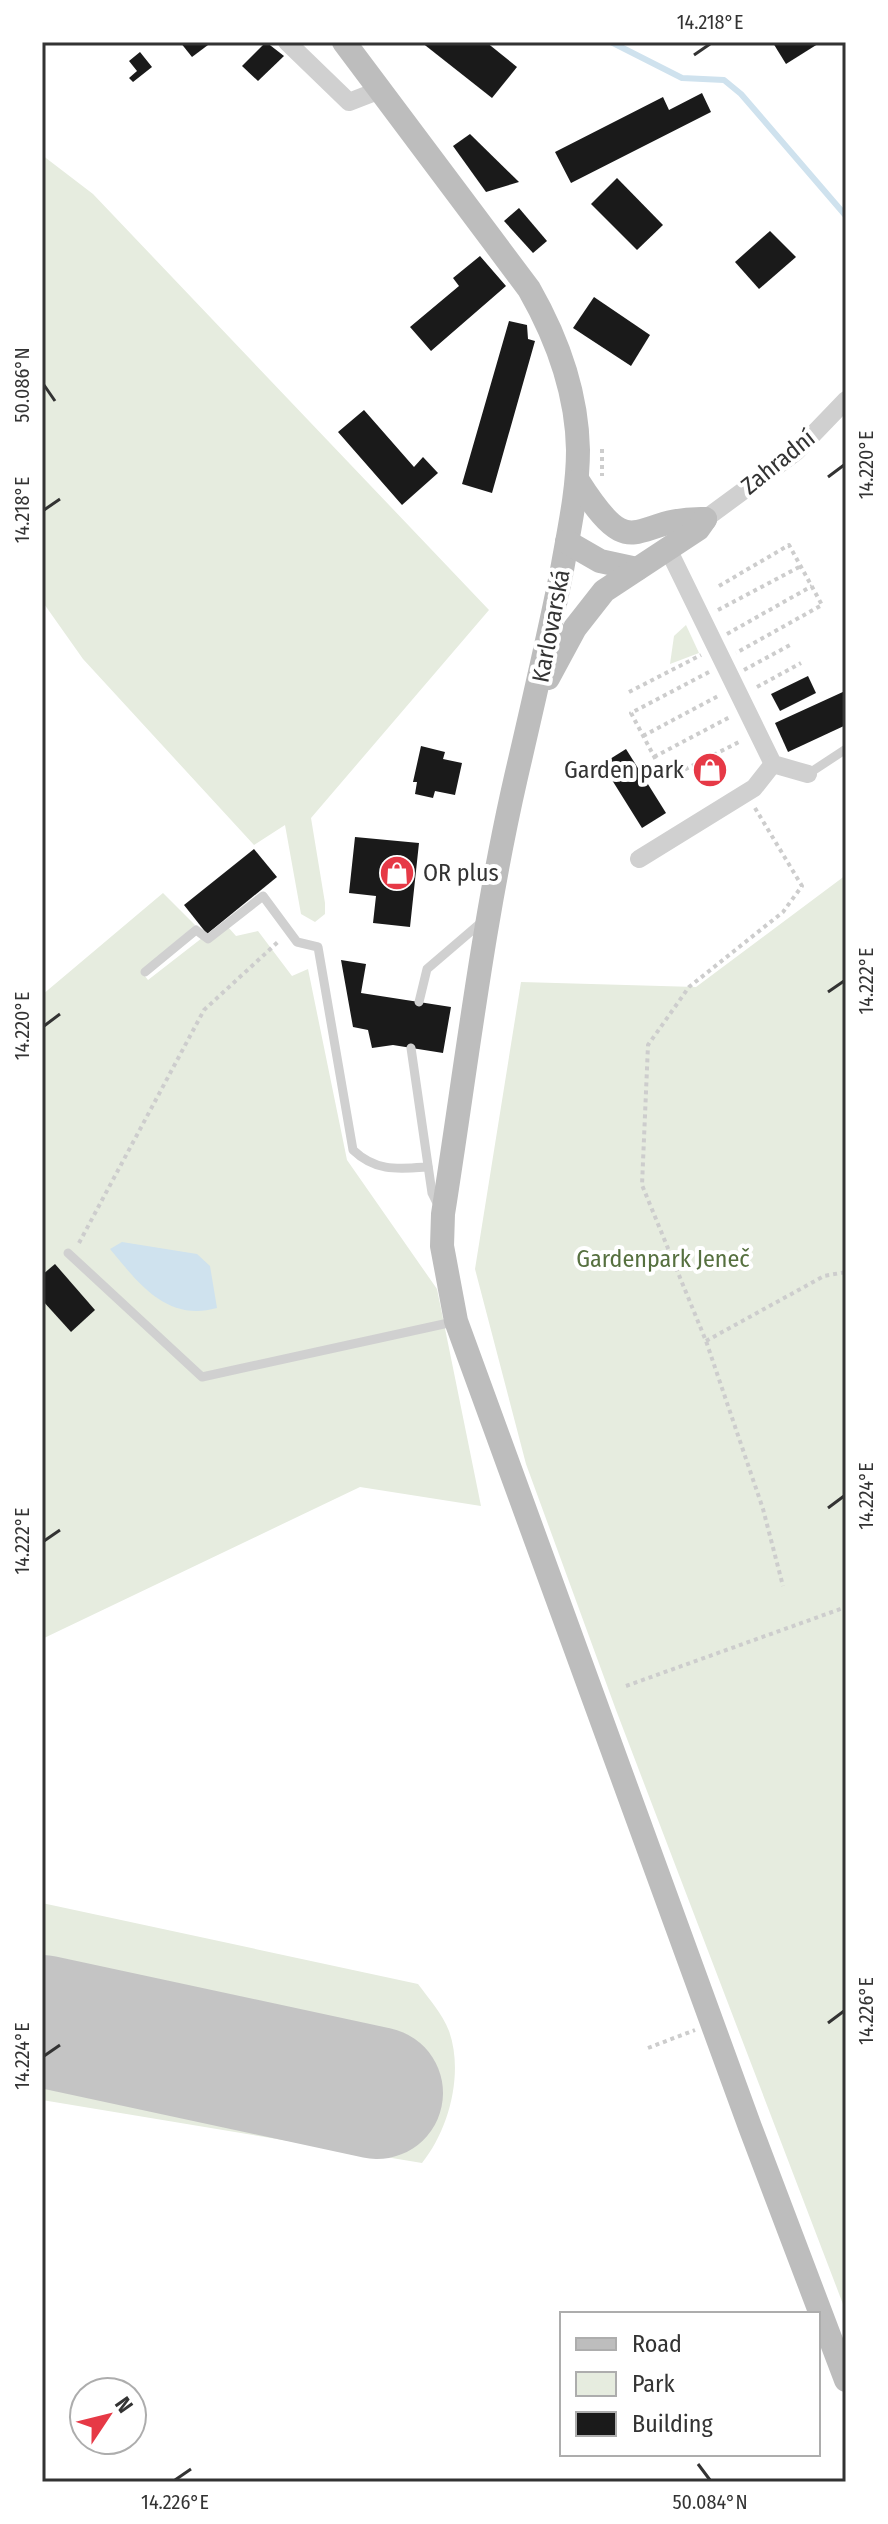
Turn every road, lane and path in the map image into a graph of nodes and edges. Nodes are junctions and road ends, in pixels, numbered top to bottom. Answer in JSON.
{"nodes":[{"id":1,"x":287,"y":42,"type":"edge"},
{"id":2,"x":344,"y":42,"type":"edge"},
{"id":3,"x":380,"y":90,"type":"junction"},
{"id":4,"x":846,"y":400,"type":"edge"},
{"id":5,"x":578,"y":481,"type":"junction"},
{"id":6,"x":705,"y":519,"type":"junction"},
{"id":7,"x":618,"y":532,"type":"junction"},
{"id":8,"x":567,"y":542,"type":"junction"},
{"id":9,"x":668,"y":549,"type":"junction"},
{"id":10,"x":801,"y":566,"type":"junction"},
{"id":11,"x":637,"y":569,"type":"junction"},
{"id":12,"x":719,"y":586,"type":"dead end"},
{"id":13,"x":812,"y":586,"type":"junction"},
{"id":14,"x":703,"y":618,"type":"junction"},
{"id":15,"x":790,"y":645,"type":"dead end"},
{"id":16,"x":801,"y":663,"type":"dead end"},
{"id":17,"x":729,"y":672,"type":"junction"},
{"id":18,"x":629,"y":692,"type":"dead end"},
{"id":19,"x":537,"y":698,"type":"junction"},
{"id":20,"x":758,"y":732,"type":"junction"},
{"id":21,"x":643,"y":736,"type":"junction"},
{"id":22,"x":846,"y":749,"type":"edge"},
{"id":23,"x":654,"y":757,"type":"junction"},
{"id":24,"x":773,"y":764,"type":"junction"},
{"id":25,"x":808,"y":774,"type":"joint"},
{"id":26,"x":746,"y":793,"type":"junction"},
{"id":27,"x":639,"y":859,"type":"dead end"},
{"id":28,"x":489,"y":917,"type":"junction"},
{"id":29,"x":289,"y":931,"type":"junction"},
{"id":30,"x":145,"y":972,"type":"dead end"},
{"id":31,"x":419,"y":1002,"type":"dead end"},
{"id":32,"x":411,"y":1048,"type":"dead end"},
{"id":33,"x":428,"y":1167,"type":"junction"},
{"id":34,"x":443,"y":1214,"type":"junction"},
{"id":35,"x":68,"y":1253,"type":"dead end"},
{"id":36,"x":81,"y":1265,"type":"junction"},
{"id":37,"x":846,"y":1272,"type":"edge"},
{"id":38,"x":456,"y":1321,"type":"junction"},
{"id":39,"x":706,"y":1341,"type":"junction"},
{"id":40,"x":783,"y":1586,"type":"dead end"},
{"id":41,"x":846,"y":1607,"type":"edge"},
{"id":42,"x":626,"y":1686,"type":"dead end"},
{"id":43,"x":712,"y":2023,"type":"junction"},
{"id":44,"x":648,"y":2048,"type":"dead end"},
{"id":45,"x":846,"y":2380,"type":"edge"}],
"edges":[{"from":1,"to":3,"type":"street"},
{"from":2,"to":3,"type":"main road","name":"Karlovarská"},
{"from":3,"to":5,"type":"main road","name":"Karlovarská"},
{"from":4,"to":6,"type":"street","name":"Zahradní"},
{"from":5,"to":7,"type":"main road"},
{"from":5,"to":8,"type":"main road","name":"Karlovarská"},
{"from":6,"to":7,"type":"main road"},
{"from":6,"to":9,"type":"main road"},
{"from":7,"to":8,"type":"main road"},
{"from":8,"to":11,"type":"main road"},
{"from":8,"to":19,"type":"main road","name":"Karlovarská"},
{"from":9,"to":11,"type":"main road"},
{"from":9,"to":14,"type":"street"},
{"from":10,"to":12,"type":"path"},
{"from":10,"to":13,"type":"path"},
{"from":10,"to":14,"type":"path"},
{"from":11,"to":19,"type":"main road"},
{"from":13,"to":17,"type":"path"},
{"from":13,"to":17,"type":"path"},
{"from":14,"to":17,"type":"street"},
{"from":15,"to":17,"type":"path"},
{"from":16,"to":17,"type":"path"},
{"from":17,"to":18,"type":"path"},
{"from":17,"to":20,"type":"street"},
{"from":17,"to":21,"type":"path"},
{"from":17,"to":21,"type":"path"},
{"from":17,"to":23,"type":"path"},
{"from":19,"to":28,"type":"main road","name":"Karlovarská"},
{"from":20,"to":23,"type":"path"},
{"from":20,"to":24,"type":"street"},
{"from":21,"to":23,"type":"path"},
{"from":22,"to":25,"type":"lane"},
{"from":24,"to":25,"type":"street"},
{"from":24,"to":26,"type":"street"},
{"from":26,"to":27,"type":"street"},
{"from":26,"to":39,"type":"path"},
{"from":28,"to":31,"type":"lane"},
{"from":28,"to":34,"type":"main road","name":"Karlovarská"},
{"from":29,"to":30,"type":"lane"},
{"from":29,"to":33,"type":"lane"},
{"from":29,"to":36,"type":"path"},
{"from":32,"to":33,"type":"lane"},
{"from":33,"to":34,"type":"lane"},
{"from":34,"to":38,"type":"main road","name":"Karlovarská"},
{"from":35,"to":36,"type":"lane"},
{"from":36,"to":38,"type":"lane"},
{"from":37,"to":39,"type":"path"},
{"from":38,"to":43,"type":"main road","name":"Karlovarská"},
{"from":39,"to":40,"type":"path"},
{"from":41,"to":42,"type":"path"},
{"from":43,"to":44,"type":"path"},
{"from":43,"to":45,"type":"main road","name":"Karlovarská"}]}
